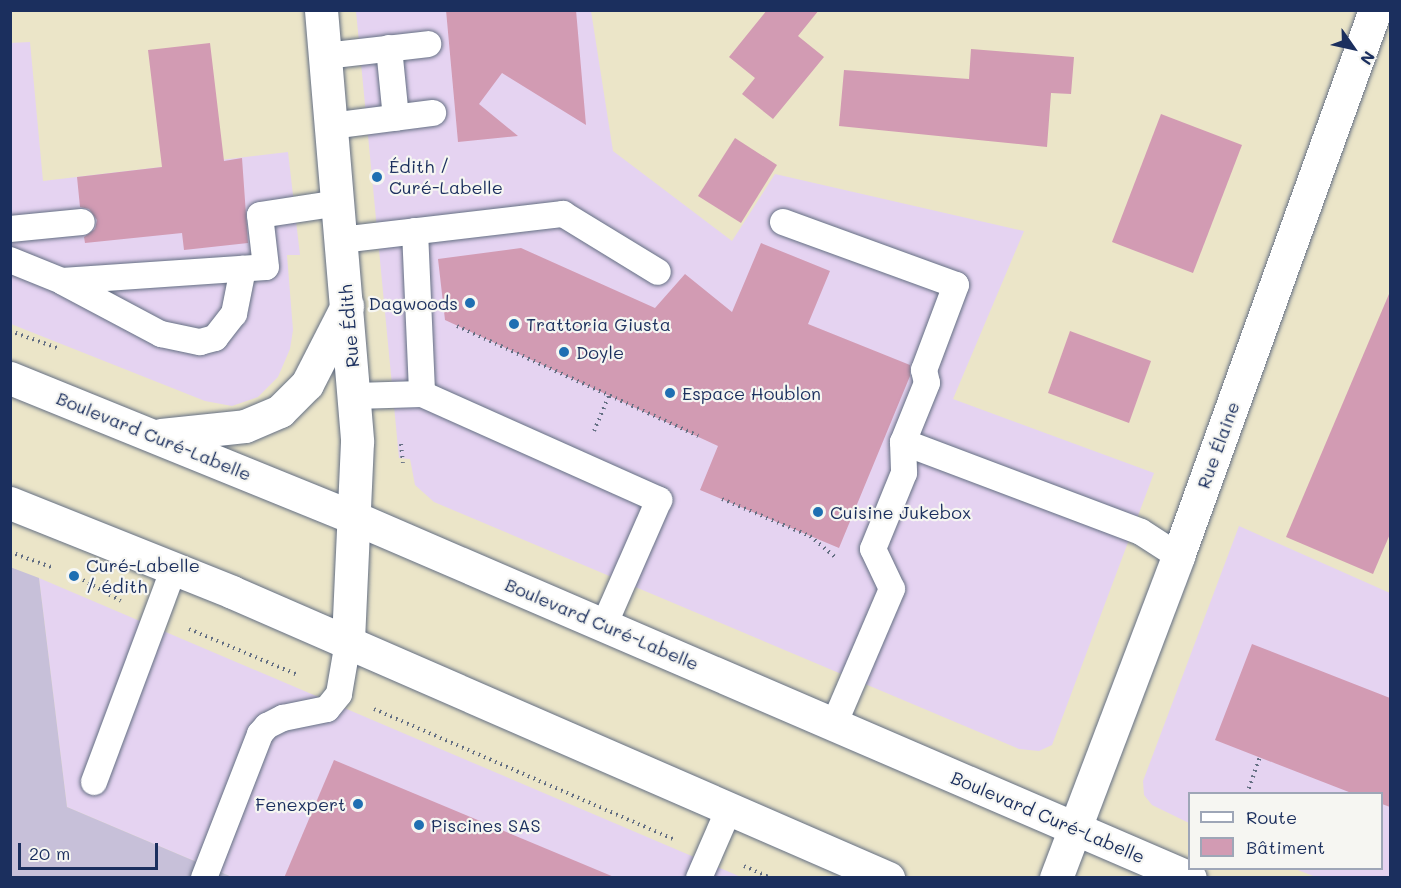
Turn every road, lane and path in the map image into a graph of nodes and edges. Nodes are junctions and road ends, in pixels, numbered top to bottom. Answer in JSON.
{"nodes":[{"id":1,"x":321,"y":10,"type":"edge"},
{"id":2,"x":1375,"y":10,"type":"edge"},
{"id":3,"x":1382,"y":10,"type":"edge"},
{"id":4,"x":1390,"y":14,"type":"edge"},
{"id":5,"x":428,"y":44,"type":"dead end"},
{"id":6,"x":389,"y":48,"type":"junction"},
{"id":7,"x":325,"y":56,"type":"junction"},
{"id":8,"x":433,"y":113,"type":"dead end"},
{"id":9,"x":396,"y":117,"type":"junction"},
{"id":10,"x":331,"y":126,"type":"junction"},
{"id":11,"x":338,"y":203,"type":"junction"},
{"id":12,"x":82,"y":222,"type":"dead end"},
{"id":13,"x":783,"y":222,"type":"dead end"},
{"id":14,"x":10,"y":229,"type":"edge"},
{"id":15,"x":415,"y":231,"type":"junction"},
{"id":16,"x":341,"y":240,"type":"junction"},
{"id":17,"x":10,"y":260,"type":"edge"},
{"id":18,"x":243,"y":269,"type":"junction"},
{"id":19,"x":658,"y":272,"type":"dead end"},
{"id":20,"x":62,"y":281,"type":"junction"},
{"id":21,"x":347,"y":306,"type":"junction"},
{"id":22,"x":445,"y":320,"type":"dead end"},
{"id":23,"x":10,"y":331,"type":"edge"},
{"id":24,"x":60,"y":349,"type":"dead end"},
{"id":25,"x":10,"y":378,"type":"edge"},
{"id":26,"x":422,"y":394,"type":"junction"},
{"id":27,"x":354,"y":396,"type":"junction"},
{"id":28,"x":156,"y":435,"type":"junction"},
{"id":29,"x":698,"y":436,"type":"dead end"},
{"id":30,"x":903,"y":442,"type":"junction"},
{"id":31,"x":722,"y":499,"type":"dead end"},
{"id":32,"x":10,"y":503,"type":"edge"},
{"id":33,"x":355,"y":518,"type":"junction"},
{"id":34,"x":10,"y":552,"type":"edge"},
{"id":35,"x":830,"y":555,"type":"dead end"},
{"id":36,"x":1178,"y":556,"type":"junction"},
{"id":37,"x":174,"y":568,"type":"junction"},
{"id":38,"x":55,"y":569,"type":"dead end"},
{"id":39,"x":74,"y":576,"type":"dead end"},
{"id":40,"x":85,"y":581,"type":"dead end"},
{"id":41,"x":604,"y":625,"type":"junction"},
{"id":42,"x":348,"y":642,"type":"junction"},
{"id":43,"x":224,"y":644,"type":"dead end"},
{"id":44,"x":288,"y":671,"type":"dead end"},
{"id":45,"x":834,"y":724,"type":"junction"},
{"id":46,"x":424,"y":730,"type":"dead end"},
{"id":47,"x":1260,"y":757,"type":"dead end"},
{"id":48,"x":94,"y":782,"type":"dead end"},
{"id":49,"x":1248,"y":792,"type":"edge"},
{"id":50,"x":729,"y":809,"type":"junction"},
{"id":51,"x":1075,"y":828,"type":"junction"},
{"id":52,"x":668,"y":837,"type":"dead end"},
{"id":53,"x":757,"y":872,"type":"dead end"},
{"id":54,"x":204,"y":878,"type":"edge"},
{"id":55,"x":699,"y":878,"type":"edge"},
{"id":56,"x":771,"y":878,"type":"edge"},
{"id":57,"x":888,"y":878,"type":"edge"},
{"id":58,"x":1056,"y":878,"type":"edge"},
{"id":59,"x":1190,"y":878,"type":"edge"}],
"edges":[{"from":1,"to":7,"type":"main road","name":"Rue Édith"},
{"from":2,"to":36,"type":"main road","name":"Rue Élaine"},
{"from":3,"to":4,"type":"main road"},
{"from":5,"to":6,"type":"lane"},
{"from":6,"to":7,"type":"lane"},
{"from":6,"to":9,"type":"lane"},
{"from":7,"to":10,"type":"main road","name":"Rue Édith"},
{"from":8,"to":9,"type":"lane"},
{"from":9,"to":10,"type":"lane"},
{"from":10,"to":11,"type":"main road","name":"Rue Édith"},
{"from":11,"to":16,"type":"main road","name":"Rue Édith"},
{"from":11,"to":18,"type":"lane"},
{"from":12,"to":14,"type":"lane"},
{"from":13,"to":30,"type":"lane"},
{"from":15,"to":16,"type":"lane"},
{"from":15,"to":19,"type":"lane"},
{"from":15,"to":26,"type":"lane"},
{"from":16,"to":21,"type":"main road","name":"Rue Édith"},
{"from":17,"to":20,"type":"lane"},
{"from":18,"to":20,"type":"lane"},
{"from":18,"to":20,"type":"lane"},
{"from":21,"to":27,"type":"main road","name":"Rue Édith"},
{"from":21,"to":28,"type":"main road"},
{"from":22,"to":29,"type":"path"},
{"from":23,"to":24,"type":"path"},
{"from":25,"to":28,"type":"main road","name":"Boulevard Curé-Labelle"},
{"from":26,"to":27,"type":"lane"},
{"from":26,"to":41,"type":"lane"},
{"from":27,"to":33,"type":"main road","name":"Rue Édith"},
{"from":28,"to":33,"type":"main road","name":"Boulevard Curé-Labelle"},
{"from":30,"to":36,"type":"lane"},
{"from":30,"to":45,"type":"lane"},
{"from":31,"to":35,"type":"path"},
{"from":32,"to":37,"type":"main road"},
{"from":33,"to":41,"type":"main road","name":"Boulevard Curé-Labelle"},
{"from":33,"to":42,"type":"main road","name":"Rue Édith"},
{"from":34,"to":38,"type":"path"},
{"from":36,"to":51,"type":"main road","name":"Rue Élaine"},
{"from":37,"to":42,"type":"main road"},
{"from":37,"to":48,"type":"lane"},
{"from":39,"to":40,"type":"path"},
{"from":41,"to":45,"type":"main road","name":"Boulevard Curé-Labelle"},
{"from":42,"to":50,"type":"main road"},
{"from":42,"to":54,"type":"lane"},
{"from":43,"to":44,"type":"path"},
{"from":45,"to":51,"type":"main road","name":"Boulevard Curé-Labelle"},
{"from":46,"to":52,"type":"path"},
{"from":47,"to":49,"type":"path"},
{"from":50,"to":55,"type":"lane"},
{"from":50,"to":57,"type":"main road"},
{"from":51,"to":58,"type":"main road","name":"Rue Élaine"},
{"from":51,"to":59,"type":"main road","name":"Boulevard Curé-Labelle"},
{"from":53,"to":56,"type":"path"}]}
